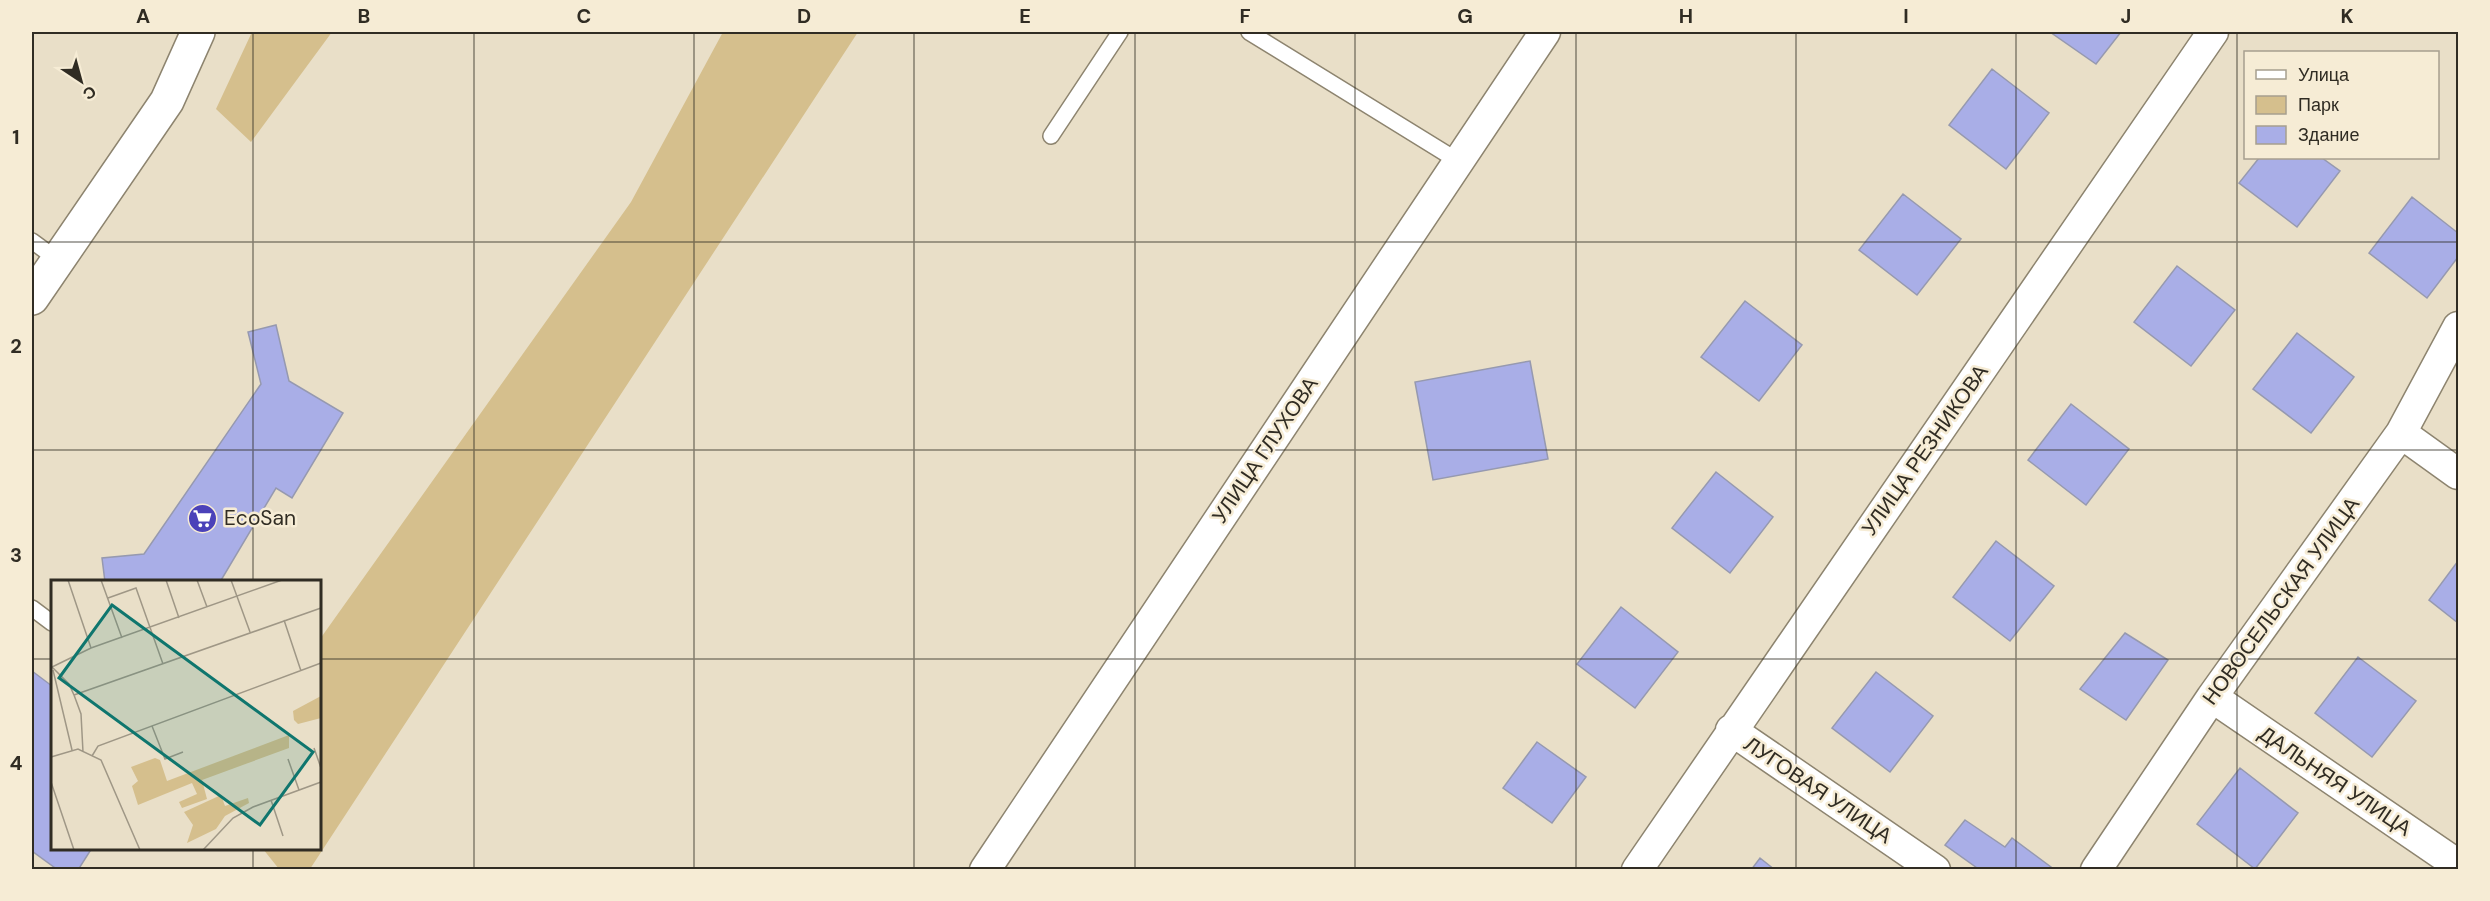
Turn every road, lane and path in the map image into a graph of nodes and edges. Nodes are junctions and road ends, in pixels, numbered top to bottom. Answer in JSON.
{"nodes":[{"id":1,"x":198,"y":32,"type":"edge"},
{"id":2,"x":1120,"y":32,"type":"edge"},
{"id":3,"x":1249,"y":32,"type":"edge"},
{"id":4,"x":1545,"y":32,"type":"edge"},
{"id":5,"x":2213,"y":32,"type":"edge"},
{"id":6,"x":1052,"y":136,"type":"dead end"},
{"id":7,"x":1458,"y":161,"type":"junction"},
{"id":8,"x":32,"y":241,"type":"edge"},
{"id":9,"x":58,"y":260,"type":"junction"},
{"id":10,"x":32,"y":298,"type":"edge"},
{"id":11,"x":2458,"y":327,"type":"edge"},
{"id":12,"x":2401,"y":433,"type":"junction"},
{"id":13,"x":2458,"y":474,"type":"edge"},
{"id":14,"x":32,"y":608,"type":"edge"},
{"id":15,"x":51,"y":622,"type":"edge"},
{"id":16,"x":2212,"y":697,"type":"junction"},
{"id":17,"x":1731,"y":730,"type":"junction"},
{"id":18,"x":2458,"y":865,"type":"edge"},
{"id":19,"x":985,"y":870,"type":"edge"},
{"id":20,"x":1637,"y":870,"type":"edge"},
{"id":21,"x":1935,"y":870,"type":"edge"},
{"id":22,"x":2096,"y":870,"type":"edge"}],
"edges":[{"from":1,"to":9,"type":"main road"},
{"from":2,"to":6,"type":"lane"},
{"from":3,"to":7,"type":"lane"},
{"from":4,"to":7,"type":"street","name":"УЛИЦА ГЛУХОВА"},
{"from":5,"to":17,"type":"street","name":"УЛИЦА РЕЗНИКОВА"},
{"from":7,"to":19,"type":"street","name":"УЛИЦА ГЛУХОВА"},
{"from":8,"to":9,"type":"lane"},
{"from":9,"to":10,"type":"main road"},
{"from":11,"to":12,"type":"street","name":"НОВОСЕЛЬСКАЯ УЛИЦА"},
{"from":12,"to":13,"type":"street"},
{"from":12,"to":16,"type":"street","name":"НОВОСЕЛЬСКАЯ УЛИЦА"},
{"from":14,"to":15,"type":"lane"},
{"from":16,"to":18,"type":"street","name":"ДАЛЬНЯЯ УЛИЦА"},
{"from":16,"to":22,"type":"street","name":"НОВОСЕЛЬСКАЯ УЛИЦА"},
{"from":17,"to":20,"type":"street","name":"УЛИЦА РЕЗНИКОВА"},
{"from":17,"to":21,"type":"street","name":"ЛУГОВАЯ УЛИЦА"}]}
